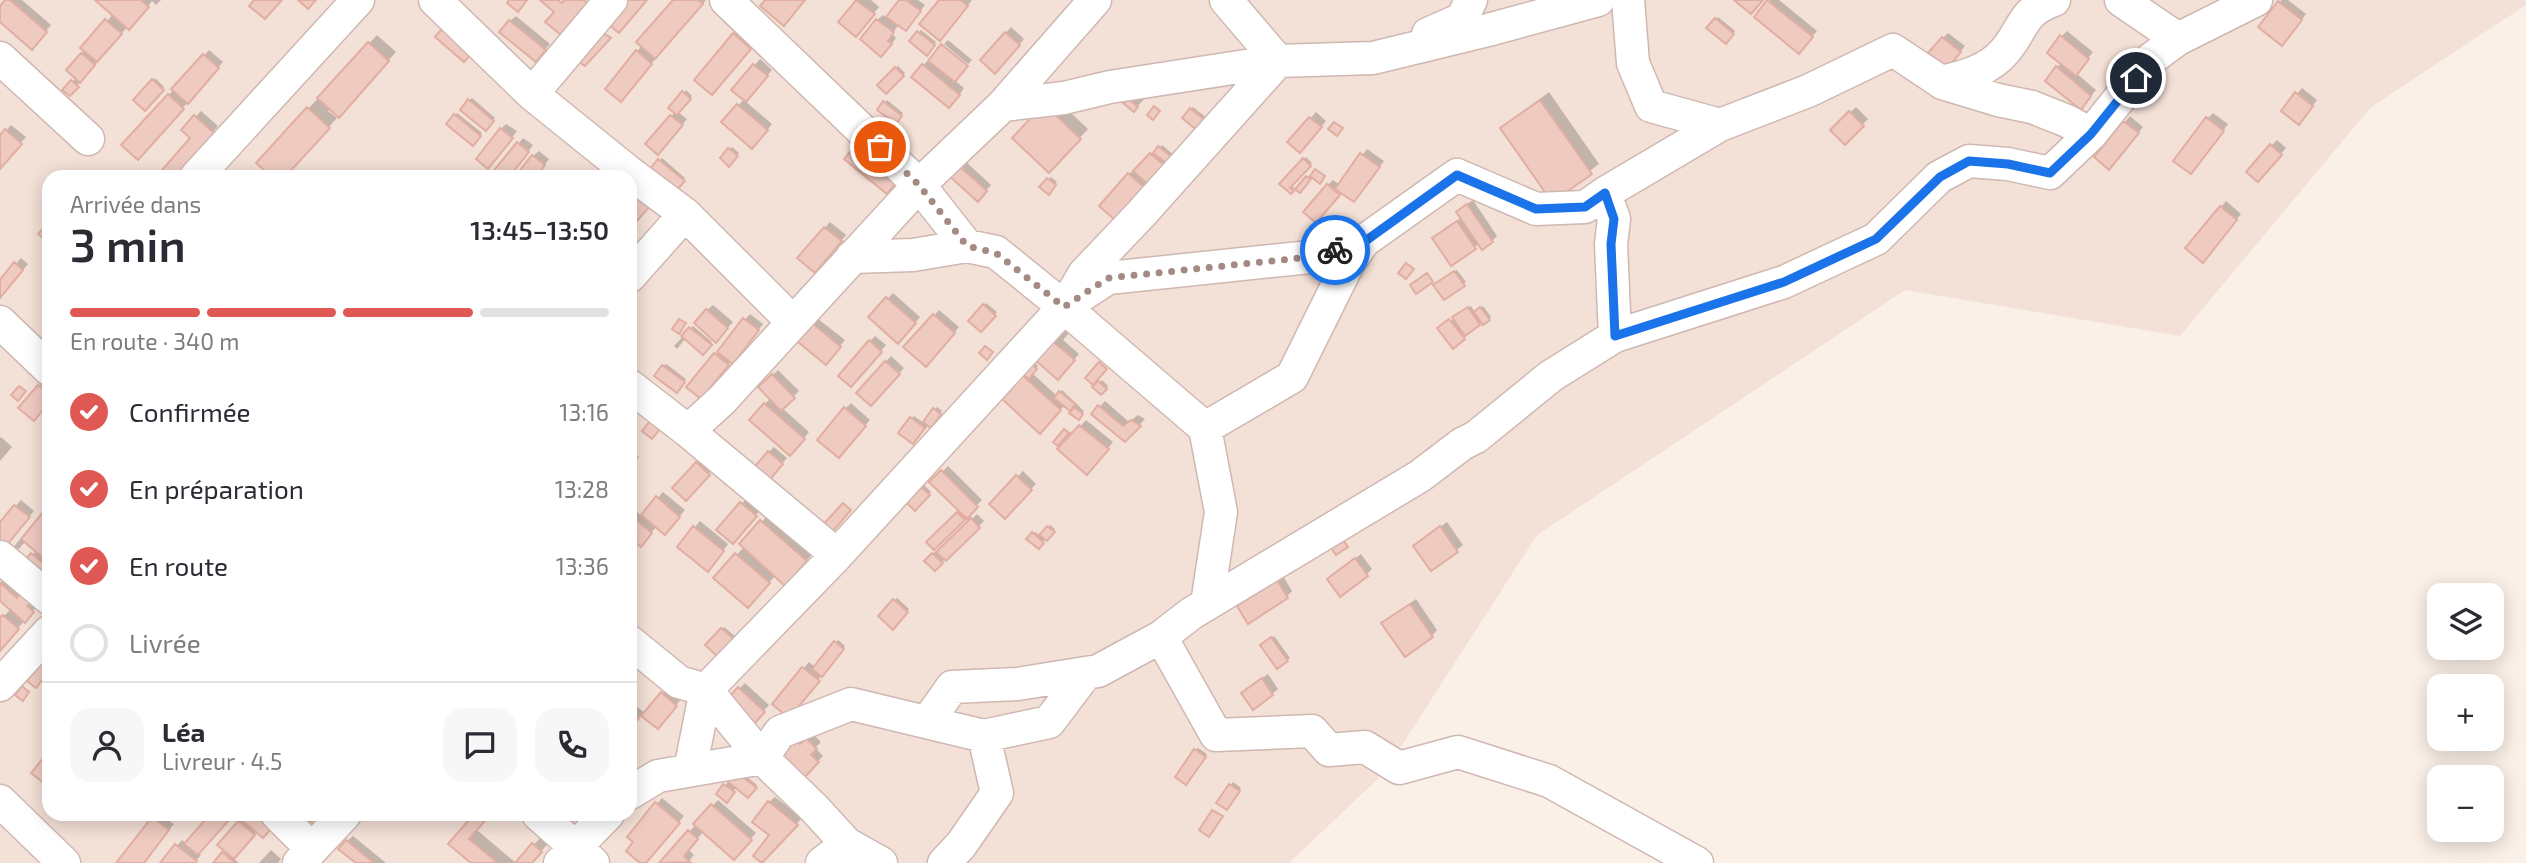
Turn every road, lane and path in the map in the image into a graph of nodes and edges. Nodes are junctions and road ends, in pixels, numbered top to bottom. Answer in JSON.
{"nodes":[{"id":1,"x":358,"y":0,"type":"edge"},
{"id":2,"x":435,"y":0,"type":"edge"},
{"id":3,"x":611,"y":0,"type":"edge"},
{"id":4,"x":726,"y":0,"type":"edge"},
{"id":5,"x":1095,"y":0,"type":"edge"},
{"id":6,"x":1226,"y":0,"type":"edge"},
{"id":7,"x":1471,"y":0,"type":"edge"},
{"id":8,"x":1598,"y":0,"type":"edge"},
{"id":9,"x":1628,"y":0,"type":"edge"},
{"id":10,"x":2054,"y":0,"type":"edge"},
{"id":11,"x":2121,"y":0,"type":"edge"},
{"id":12,"x":2256,"y":0,"type":"edge"},
{"id":13,"x":2178,"y":39,"type":"junction"},
{"id":14,"x":0,"y":58,"type":"edge"},
{"id":15,"x":1373,"y":58,"type":"junction"},
{"id":16,"x":1278,"y":61,"type":"junction"},
{"id":17,"x":1941,"y":82,"type":"junction"},
{"id":18,"x":532,"y":94,"type":"junction"},
{"id":19,"x":1003,"y":105,"type":"junction"},
{"id":20,"x":1720,"y":125,"type":"junction"},
{"id":21,"x":2091,"y":134,"type":"junction"},
{"id":22,"x":88,"y":139,"type":"dead end"},
{"id":23,"x":202,"y":170,"type":"edge"},
{"id":24,"x":626,"y":170,"type":"edge"},
{"id":25,"x":637,"y":178,"type":"edge"},
{"id":26,"x":919,"y":185,"type":"junction"},
{"id":27,"x":1605,"y":193,"type":"junction"},
{"id":28,"x":685,"y":214,"type":"junction"},
{"id":29,"x":1364,"y":242,"type":"junction"},
{"id":30,"x":967,"y":246,"type":"junction"},
{"id":31,"x":852,"y":257,"type":"junction"},
{"id":32,"x":637,"y":268,"type":"edge"},
{"id":33,"x":1064,"y":307,"type":"junction"},
{"id":34,"x":792,"y":321,"type":"junction"},
{"id":35,"x":0,"y":322,"type":"edge"},
{"id":36,"x":1615,"y":336,"type":"junction"},
{"id":37,"x":42,"y":354,"type":"edge"},
{"id":38,"x":637,"y":391,"type":"edge"},
{"id":39,"x":1205,"y":428,"type":"junction"},
{"id":40,"x":688,"y":431,"type":"junction"},
{"id":41,"x":837,"y":555,"type":"junction"},
{"id":42,"x":0,"y":557,"type":"edge"},
{"id":43,"x":42,"y":592,"type":"edge"},
{"id":44,"x":1207,"y":604,"type":"junction"},
{"id":45,"x":1161,"y":637,"type":"junction"},
{"id":46,"x":42,"y":640,"type":"edge"},
{"id":47,"x":637,"y":648,"type":"edge"},
{"id":48,"x":1086,"y":673,"type":"junction"},
{"id":49,"x":0,"y":685,"type":"edge"},
{"id":50,"x":706,"y":690,"type":"junction"},
{"id":51,"x":928,"y":721,"type":"junction"},
{"id":52,"x":984,"y":736,"type":"junction"},
{"id":53,"x":762,"y":758,"type":"junction"},
{"id":54,"x":690,"y":770,"type":"junction"},
{"id":55,"x":637,"y":789,"type":"edge"},
{"id":56,"x":0,"y":801,"type":"edge"},
{"id":57,"x":282,"y":821,"type":"edge"},
{"id":58,"x":338,"y":821,"type":"edge"},
{"id":59,"x":544,"y":821,"type":"edge"},
{"id":60,"x":603,"y":821,"type":"edge"},
{"id":61,"x":847,"y":844,"type":"junction"},
{"id":62,"x":306,"y":856,"type":"edge"},
{"id":63,"x":576,"y":857,"type":"edge"},
{"id":64,"x":64,"y":863,"type":"edge"},
{"id":65,"x":822,"y":863,"type":"edge"},
{"id":66,"x":881,"y":863,"type":"edge"},
{"id":67,"x":944,"y":863,"type":"edge"},
{"id":68,"x":1697,"y":863,"type":"edge"}],
"edges":[{"from":1,"to":23,"type":"street"},
{"from":2,"to":18,"type":"street"},
{"from":3,"to":18,"type":"street"},
{"from":4,"to":26,"type":"street"},
{"from":5,"to":19,"type":"street"},
{"from":6,"to":16,"type":"street"},
{"from":7,"to":15,"type":"street"},
{"from":8,"to":15,"type":"street"},
{"from":9,"to":20,"type":"street"},
{"from":10,"to":17,"type":"street"},
{"from":11,"to":13,"type":"street"},
{"from":12,"to":13,"type":"street"},
{"from":13,"to":21,"type":"street"},
{"from":14,"to":22,"type":"street"},
{"from":15,"to":16,"type":"street"},
{"from":16,"to":19,"type":"street"},
{"from":16,"to":33,"type":"street"},
{"from":17,"to":20,"type":"street"},
{"from":17,"to":21,"type":"street"},
{"from":18,"to":24,"type":"street"},
{"from":19,"to":26,"type":"street"},
{"from":20,"to":27,"type":"street"},
{"from":21,"to":36,"type":"street"},
{"from":25,"to":28,"type":"street"},
{"from":26,"to":30,"type":"street"},
{"from":26,"to":31,"type":"street"},
{"from":27,"to":29,"type":"street"},
{"from":27,"to":36,"type":"street"},
{"from":28,"to":32,"type":"street"},
{"from":28,"to":34,"type":"street"},
{"from":29,"to":33,"type":"street"},
{"from":29,"to":39,"type":"street"},
{"from":30,"to":31,"type":"street"},
{"from":30,"to":33,"type":"street"},
{"from":31,"to":34,"type":"street"},
{"from":33,"to":39,"type":"street"},
{"from":33,"to":41,"type":"street"},
{"from":34,"to":40,"type":"street"},
{"from":35,"to":37,"type":"street"},
{"from":36,"to":44,"type":"street"},
{"from":38,"to":40,"type":"street"},
{"from":39,"to":44,"type":"street"},
{"from":40,"to":41,"type":"street"},
{"from":41,"to":50,"type":"street"},
{"from":42,"to":43,"type":"street"},
{"from":44,"to":45,"type":"street"},
{"from":45,"to":48,"type":"street"},
{"from":45,"to":68,"type":"street"},
{"from":46,"to":49,"type":"street"},
{"from":47,"to":50,"type":"street"},
{"from":48,"to":51,"type":"street"},
{"from":48,"to":52,"type":"street"},
{"from":50,"to":53,"type":"street"},
{"from":50,"to":54,"type":"street"},
{"from":51,"to":52,"type":"street"},
{"from":51,"to":53,"type":"street"},
{"from":52,"to":67,"type":"street"},
{"from":53,"to":54,"type":"street"},
{"from":53,"to":61,"type":"street"},
{"from":54,"to":55,"type":"street"},
{"from":56,"to":64,"type":"street"},
{"from":57,"to":62,"type":"street"},
{"from":58,"to":62,"type":"street"},
{"from":59,"to":63,"type":"street"},
{"from":60,"to":63,"type":"street"},
{"from":61,"to":65,"type":"street"},
{"from":61,"to":66,"type":"street"}]}
